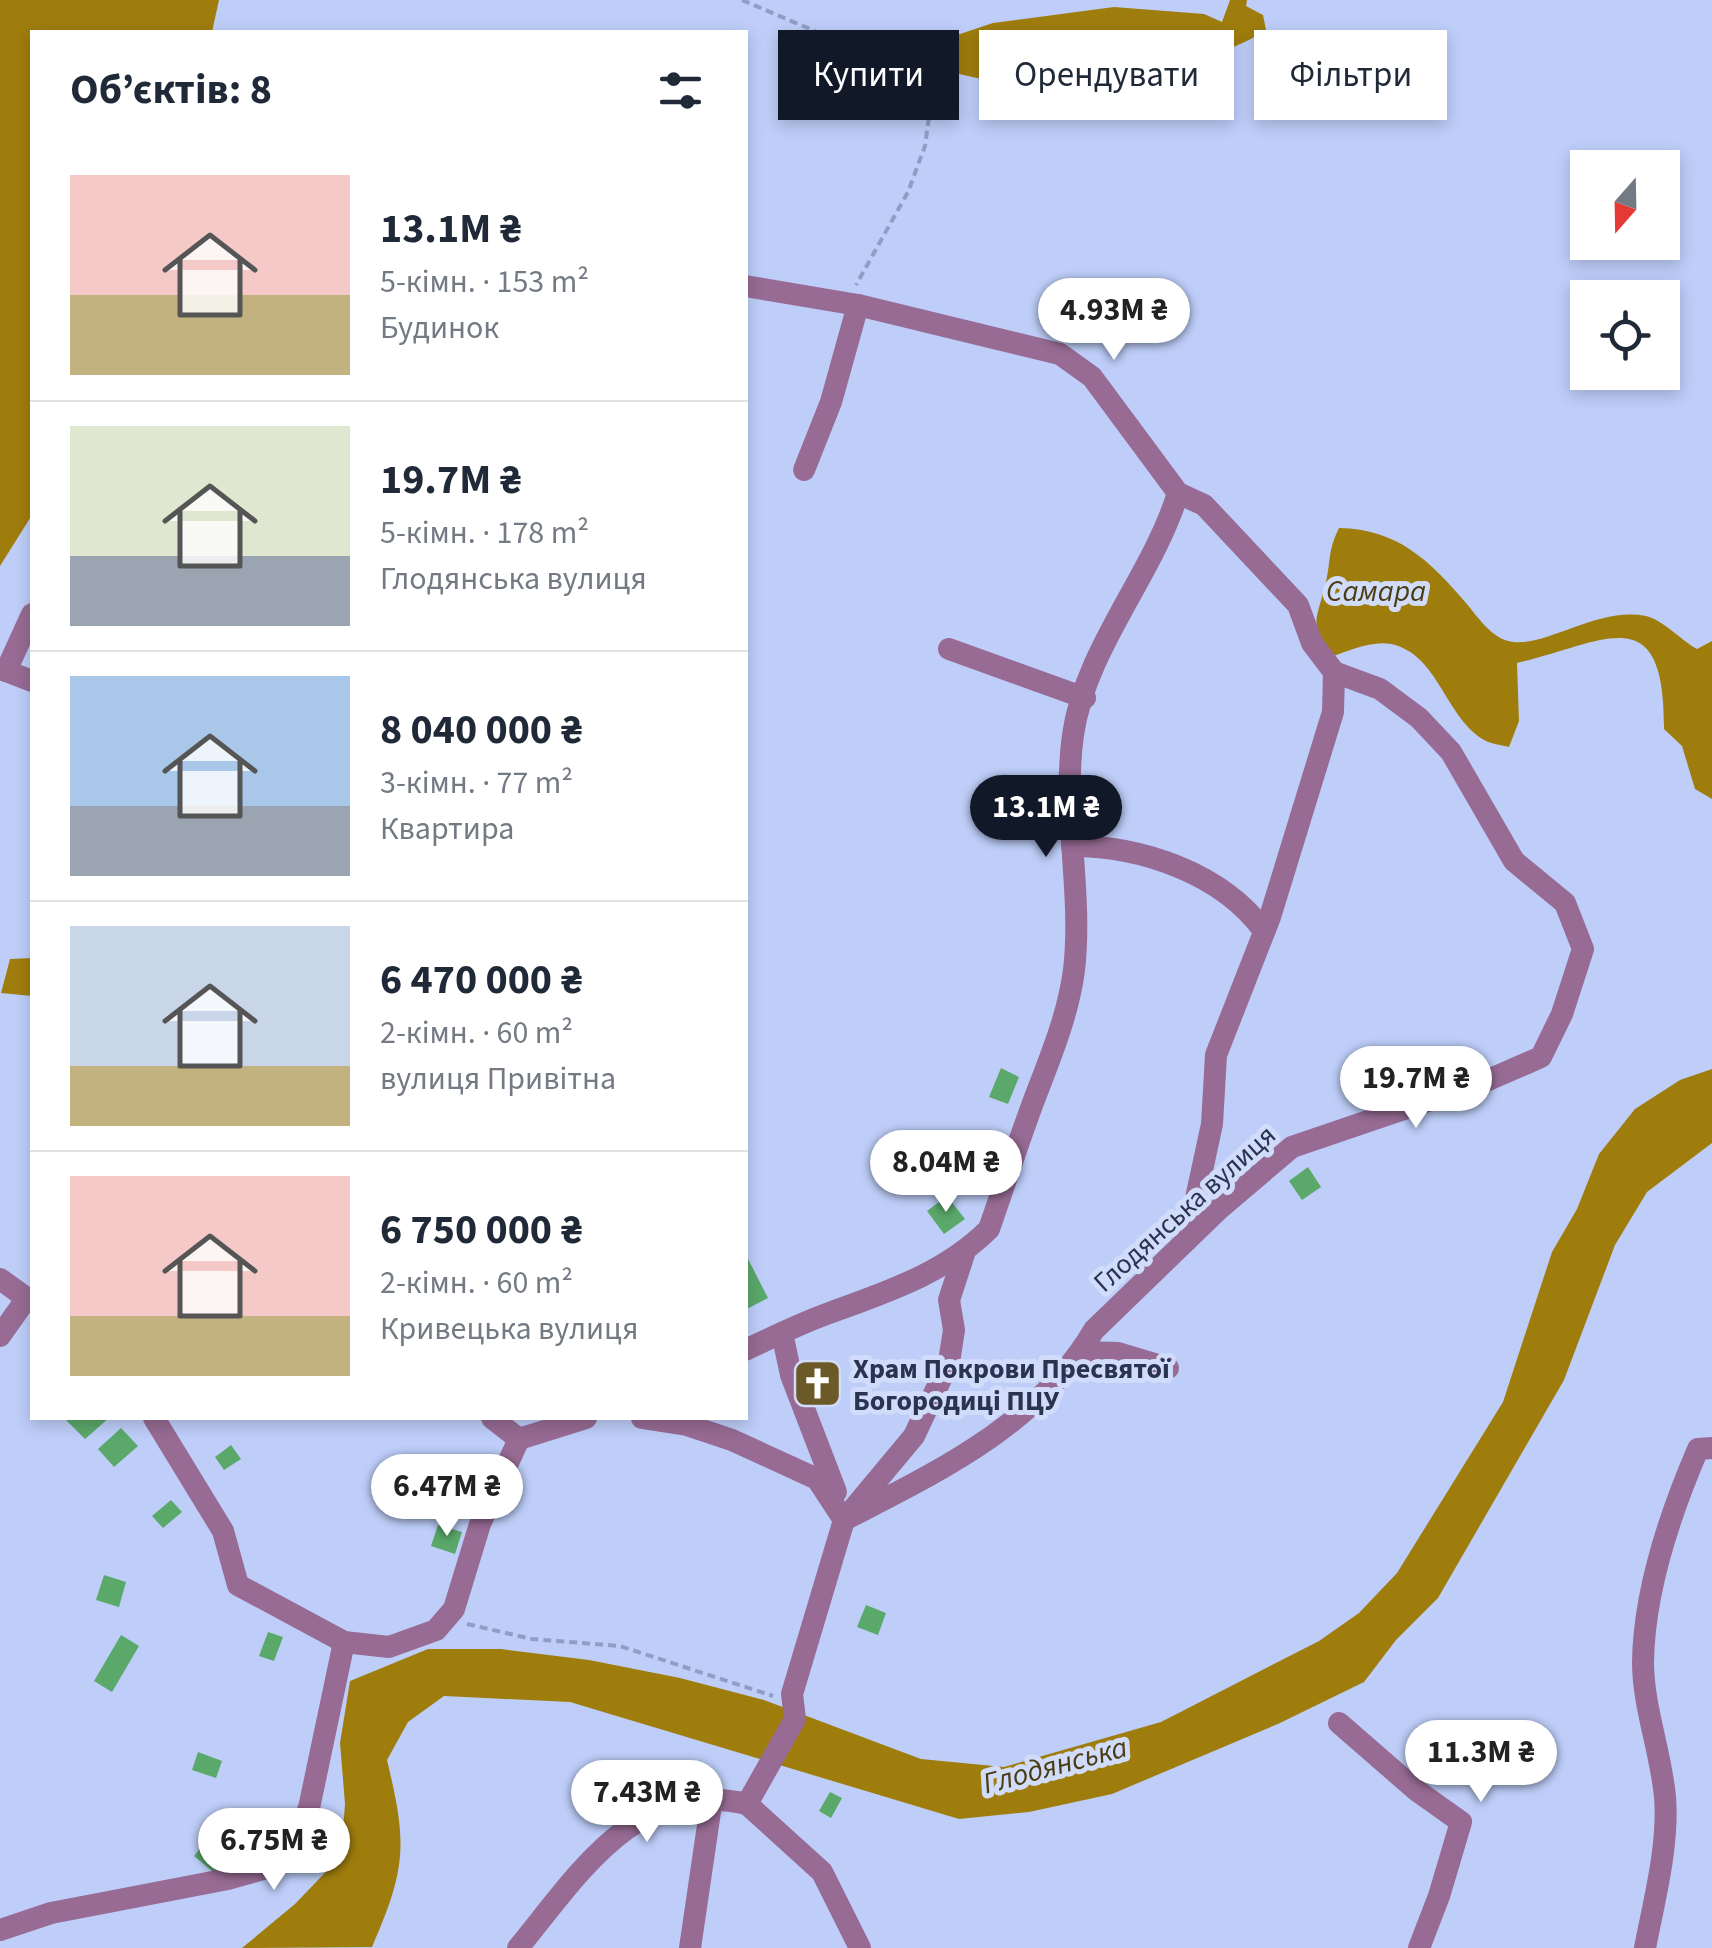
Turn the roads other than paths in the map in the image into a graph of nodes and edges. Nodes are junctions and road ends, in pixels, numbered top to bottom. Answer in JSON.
{"nodes":[{"id":1,"x":748,"y":287,"type":"edge"},
{"id":2,"x":858,"y":305,"type":"junction"},
{"id":3,"x":804,"y":470,"type":"dead end"},
{"id":4,"x":1178,"y":493,"type":"junction"},
{"id":5,"x":30,"y":618,"type":"edge"},
{"id":6,"x":949,"y":649,"type":"dead end"},
{"id":7,"x":1334,"y":672,"type":"junction"},
{"id":8,"x":3,"y":673,"type":"edge"},
{"id":9,"x":30,"y":680,"type":"edge"},
{"id":10,"x":1085,"y":698,"type":"junction"},
{"id":11,"x":1072,"y":846,"type":"junction"},
{"id":12,"x":1264,"y":932,"type":"junction"},
{"id":13,"x":1186,"y":1240,"type":"junction"},
{"id":14,"x":964,"y":1254,"type":"junction"},
{"id":15,"x":0,"y":1279,"type":"edge"},
{"id":16,"x":30,"y":1300,"type":"edge"},
{"id":17,"x":782,"y":1334,"type":"junction"},
{"id":18,"x":0,"y":1336,"type":"edge"},
{"id":19,"x":748,"y":1349,"type":"edge"},
{"id":20,"x":1081,"y":1352,"type":"junction"},
{"id":21,"x":1168,"y":1368,"type":"dead end"},
{"id":22,"x":155,"y":1420,"type":"edge"},
{"id":23,"x":495,"y":1420,"type":"edge"},
{"id":24,"x":580,"y":1420,"type":"edge"},
{"id":25,"x":655,"y":1420,"type":"edge"},
{"id":26,"x":519,"y":1439,"type":"junction"},
{"id":27,"x":1712,"y":1448,"type":"edge"},
{"id":28,"x":844,"y":1520,"type":"junction"},
{"id":29,"x":344,"y":1642,"type":"junction"},
{"id":30,"x":1339,"y":1723,"type":"dead end"},
{"id":31,"x":712,"y":1798,"type":"junction"},
{"id":32,"x":748,"y":1804,"type":"junction"},
{"id":33,"x":0,"y":1930,"type":"edge"},
{"id":34,"x":518,"y":1948,"type":"edge"},
{"id":35,"x":690,"y":1948,"type":"edge"},
{"id":36,"x":859,"y":1948,"type":"edge"},
{"id":37,"x":1418,"y":1948,"type":"edge"},
{"id":38,"x":1645,"y":1948,"type":"edge"}],
"edges":[{"from":1,"to":2,"type":"street"},
{"from":2,"to":3,"type":"street"},
{"from":2,"to":4,"type":"street"},
{"from":4,"to":7,"type":"street"},
{"from":4,"to":10,"type":"street"},
{"from":5,"to":8,"type":"street"},
{"from":6,"to":10,"type":"street"},
{"from":7,"to":12,"type":"street"},
{"from":7,"to":13,"type":"street","name":"Глодянська вулиця"},
{"from":8,"to":9,"type":"street"},
{"from":10,"to":11,"type":"street"},
{"from":11,"to":12,"type":"street"},
{"from":11,"to":14,"type":"street"},
{"from":12,"to":13,"type":"street"},
{"from":13,"to":20,"type":"street","name":"Глодянська вулиця"},
{"from":14,"to":17,"type":"street"},
{"from":14,"to":28,"type":"street"},
{"from":15,"to":16,"type":"street"},
{"from":16,"to":18,"type":"street"},
{"from":17,"to":19,"type":"street"},
{"from":17,"to":28,"type":"street"},
{"from":20,"to":21,"type":"street"},
{"from":20,"to":28,"type":"street","name":"Глодянська вулиця"},
{"from":22,"to":29,"type":"street"},
{"from":23,"to":26,"type":"street"},
{"from":24,"to":26,"type":"street"},
{"from":25,"to":28,"type":"street"},
{"from":26,"to":29,"type":"street"},
{"from":27,"to":38,"type":"street"},
{"from":28,"to":32,"type":"street"},
{"from":29,"to":33,"type":"street"},
{"from":30,"to":37,"type":"street"},
{"from":31,"to":32,"type":"street"},
{"from":31,"to":34,"type":"street"},
{"from":31,"to":35,"type":"street"},
{"from":32,"to":36,"type":"street"}]}
